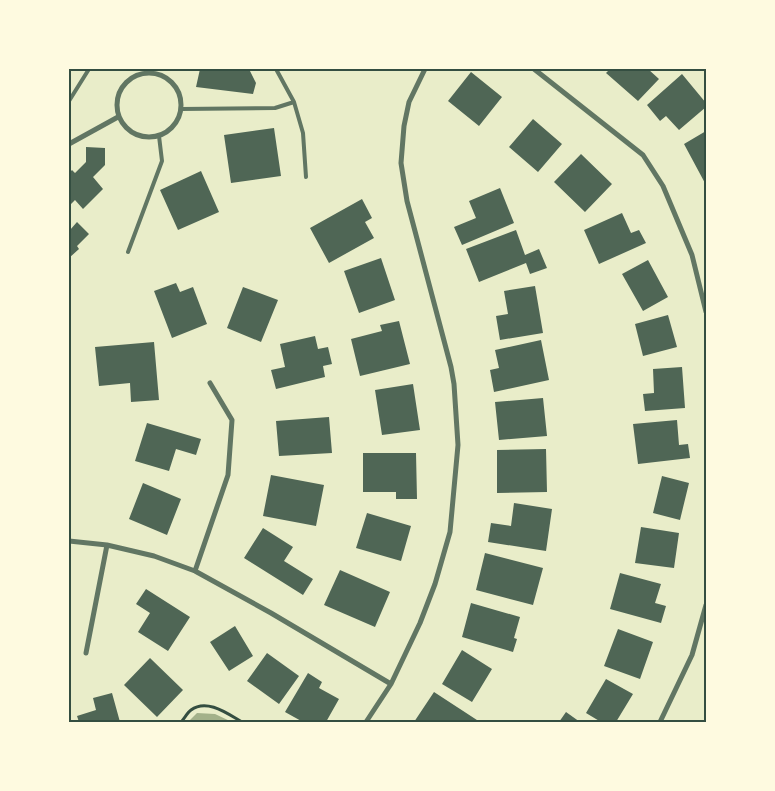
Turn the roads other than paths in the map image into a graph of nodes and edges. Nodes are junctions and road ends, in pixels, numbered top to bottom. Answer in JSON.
{"nodes":[{"id":1,"x":89,"y":69,"type":"edge"},
{"id":2,"x":164,"y":69,"type":"edge"},
{"id":3,"x":276,"y":69,"type":"edge"},
{"id":4,"x":425,"y":69,"type":"edge"},
{"id":5,"x":534,"y":69,"type":"edge"},
{"id":6,"x":162,"y":75,"type":"junction"},
{"id":7,"x":69,"y":101,"type":"edge"},
{"id":8,"x":294,"y":102,"type":"junction"},
{"id":9,"x":181,"y":109,"type":"junction"},
{"id":10,"x":118,"y":117,"type":"junction"},
{"id":11,"x":159,"y":136,"type":"junction"},
{"id":12,"x":69,"y":144,"type":"edge"},
{"id":13,"x":306,"y":178,"type":"dead end"},
{"id":14,"x":128,"y":252,"type":"dead end"},
{"id":15,"x":706,"y":312,"type":"edge"},
{"id":16,"x":210,"y":383,"type":"dead end"},
{"id":17,"x":69,"y":541,"type":"edge"},
{"id":18,"x":107,"y":545,"type":"junction"},
{"id":19,"x":195,"y":571,"type":"junction"},
{"id":20,"x":706,"y":604,"type":"edge"},
{"id":21,"x":86,"y":653,"type":"dead end"},
{"id":22,"x":391,"y":684,"type":"junction"},
{"id":23,"x":366,"y":722,"type":"edge"},
{"id":24,"x":660,"y":722,"type":"edge"}],
"edges":[{"from":1,"to":7,"type":"lane"},
{"from":2,"to":6,"type":"street"},
{"from":3,"to":8,"type":"lane"},
{"from":4,"to":22,"type":"street"},
{"from":5,"to":15,"type":"street"},
{"from":6,"to":9,"type":"street"},
{"from":6,"to":10,"type":"street"},
{"from":8,"to":9,"type":"lane"},
{"from":8,"to":13,"type":"lane"},
{"from":9,"to":11,"type":"street"},
{"from":10,"to":11,"type":"street"},
{"from":10,"to":12,"type":"street"},
{"from":11,"to":14,"type":"lane"},
{"from":16,"to":19,"type":"street"},
{"from":17,"to":18,"type":"street"},
{"from":18,"to":19,"type":"street"},
{"from":18,"to":21,"type":"street"},
{"from":19,"to":22,"type":"street"},
{"from":20,"to":24,"type":"street"},
{"from":22,"to":23,"type":"street"}]}
